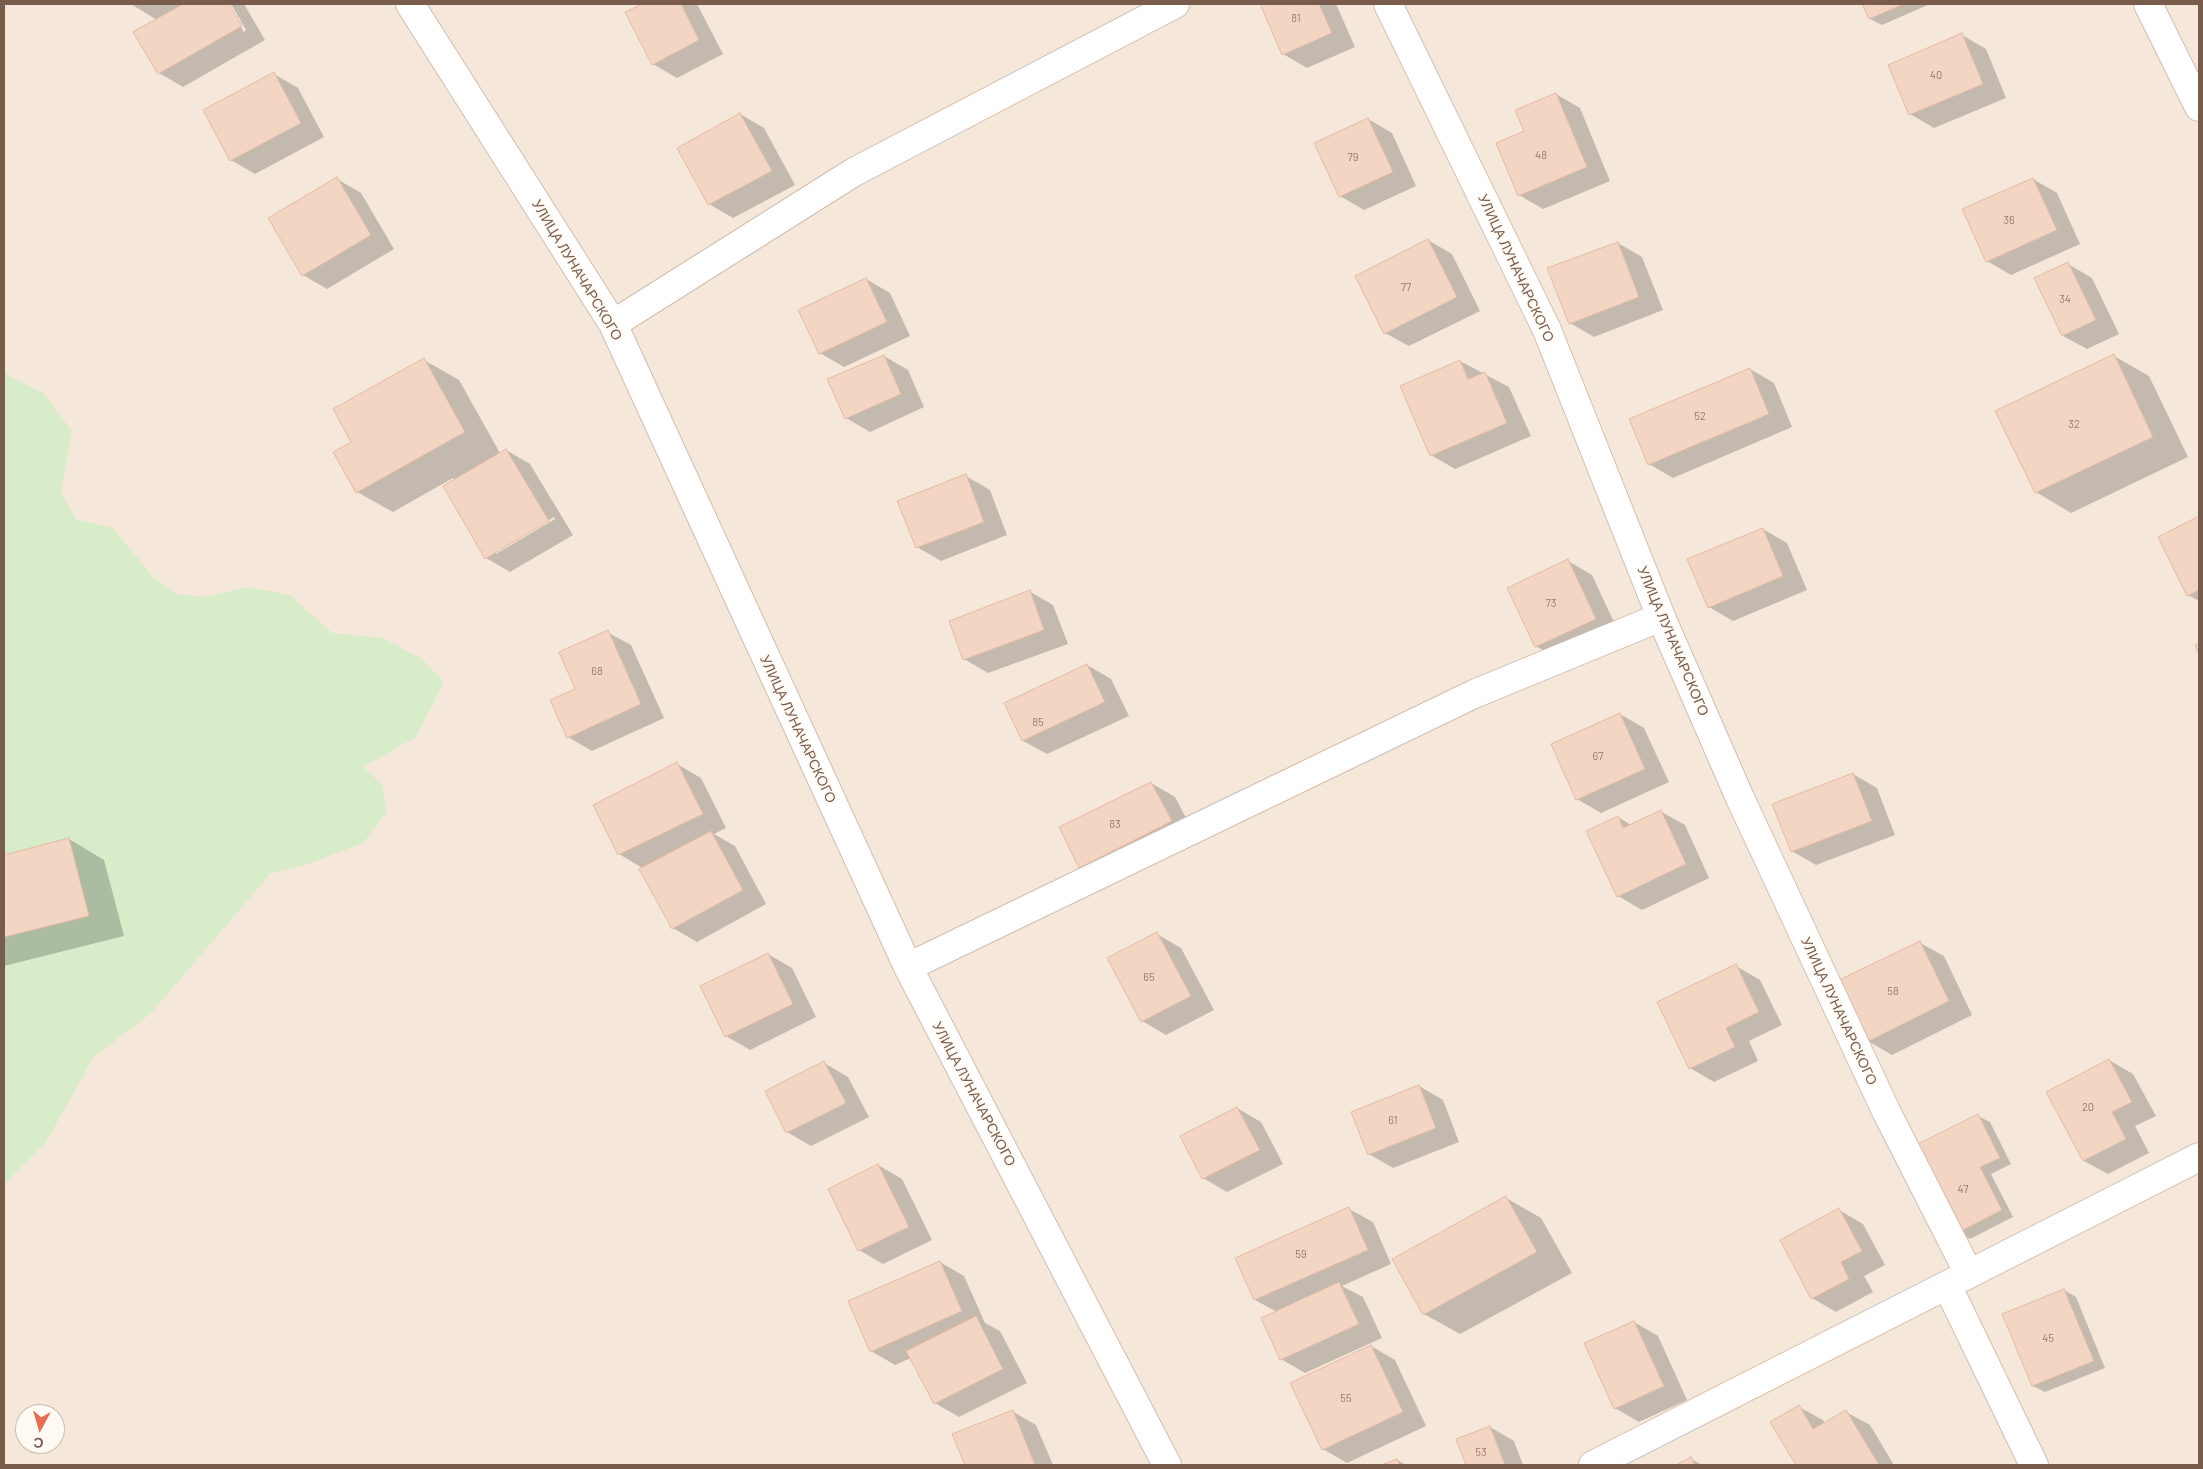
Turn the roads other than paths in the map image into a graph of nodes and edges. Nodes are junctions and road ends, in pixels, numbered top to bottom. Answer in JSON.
{"nodes":[{"id":1,"x":410,"y":4,"type":"edge"},
{"id":2,"x":1175,"y":4,"type":"edge"},
{"id":3,"x":1388,"y":4,"type":"edge"},
{"id":4,"x":2148,"y":4,"type":"edge"},
{"id":5,"x":2193,"y":79,"type":"edge"},
{"id":6,"x":2199,"y":108,"type":"edge"},
{"id":7,"x":612,"y":324,"type":"junction"},
{"id":8,"x":1661,"y":617,"type":"junction"},
{"id":9,"x":908,"y":968,"type":"junction"},
{"id":10,"x":2199,"y":1158,"type":"edge"},
{"id":11,"x":1958,"y":1279,"type":"junction"},
{"id":12,"x":1167,"y":1465,"type":"edge"},
{"id":13,"x":1593,"y":1465,"type":"edge"},
{"id":14,"x":2034,"y":1465,"type":"edge"}],
"edges":[{"from":1,"to":7,"type":"street","name":"УЛИЦА ЛУНАЧАРСКОГО"},
{"from":2,"to":7,"type":"street"},
{"from":3,"to":8,"type":"street","name":"УЛИЦА ЛУНАЧАРСКОГО"},
{"from":4,"to":5,"type":"street"},
{"from":5,"to":6,"type":"street"},
{"from":7,"to":9,"type":"street","name":"УЛИЦА ЛУНАЧАРСКОГО"},
{"from":8,"to":9,"type":"street"},
{"from":8,"to":11,"type":"street","name":"УЛИЦА ЛУНАЧАРСКОГО"},
{"from":9,"to":12,"type":"street","name":"УЛИЦА ЛУНАЧАРСКОГО"},
{"from":10,"to":11,"type":"street"},
{"from":11,"to":13,"type":"street"},
{"from":11,"to":14,"type":"street","name":"УЛИЦА ЛУНАЧАРСКОГО"}]}
